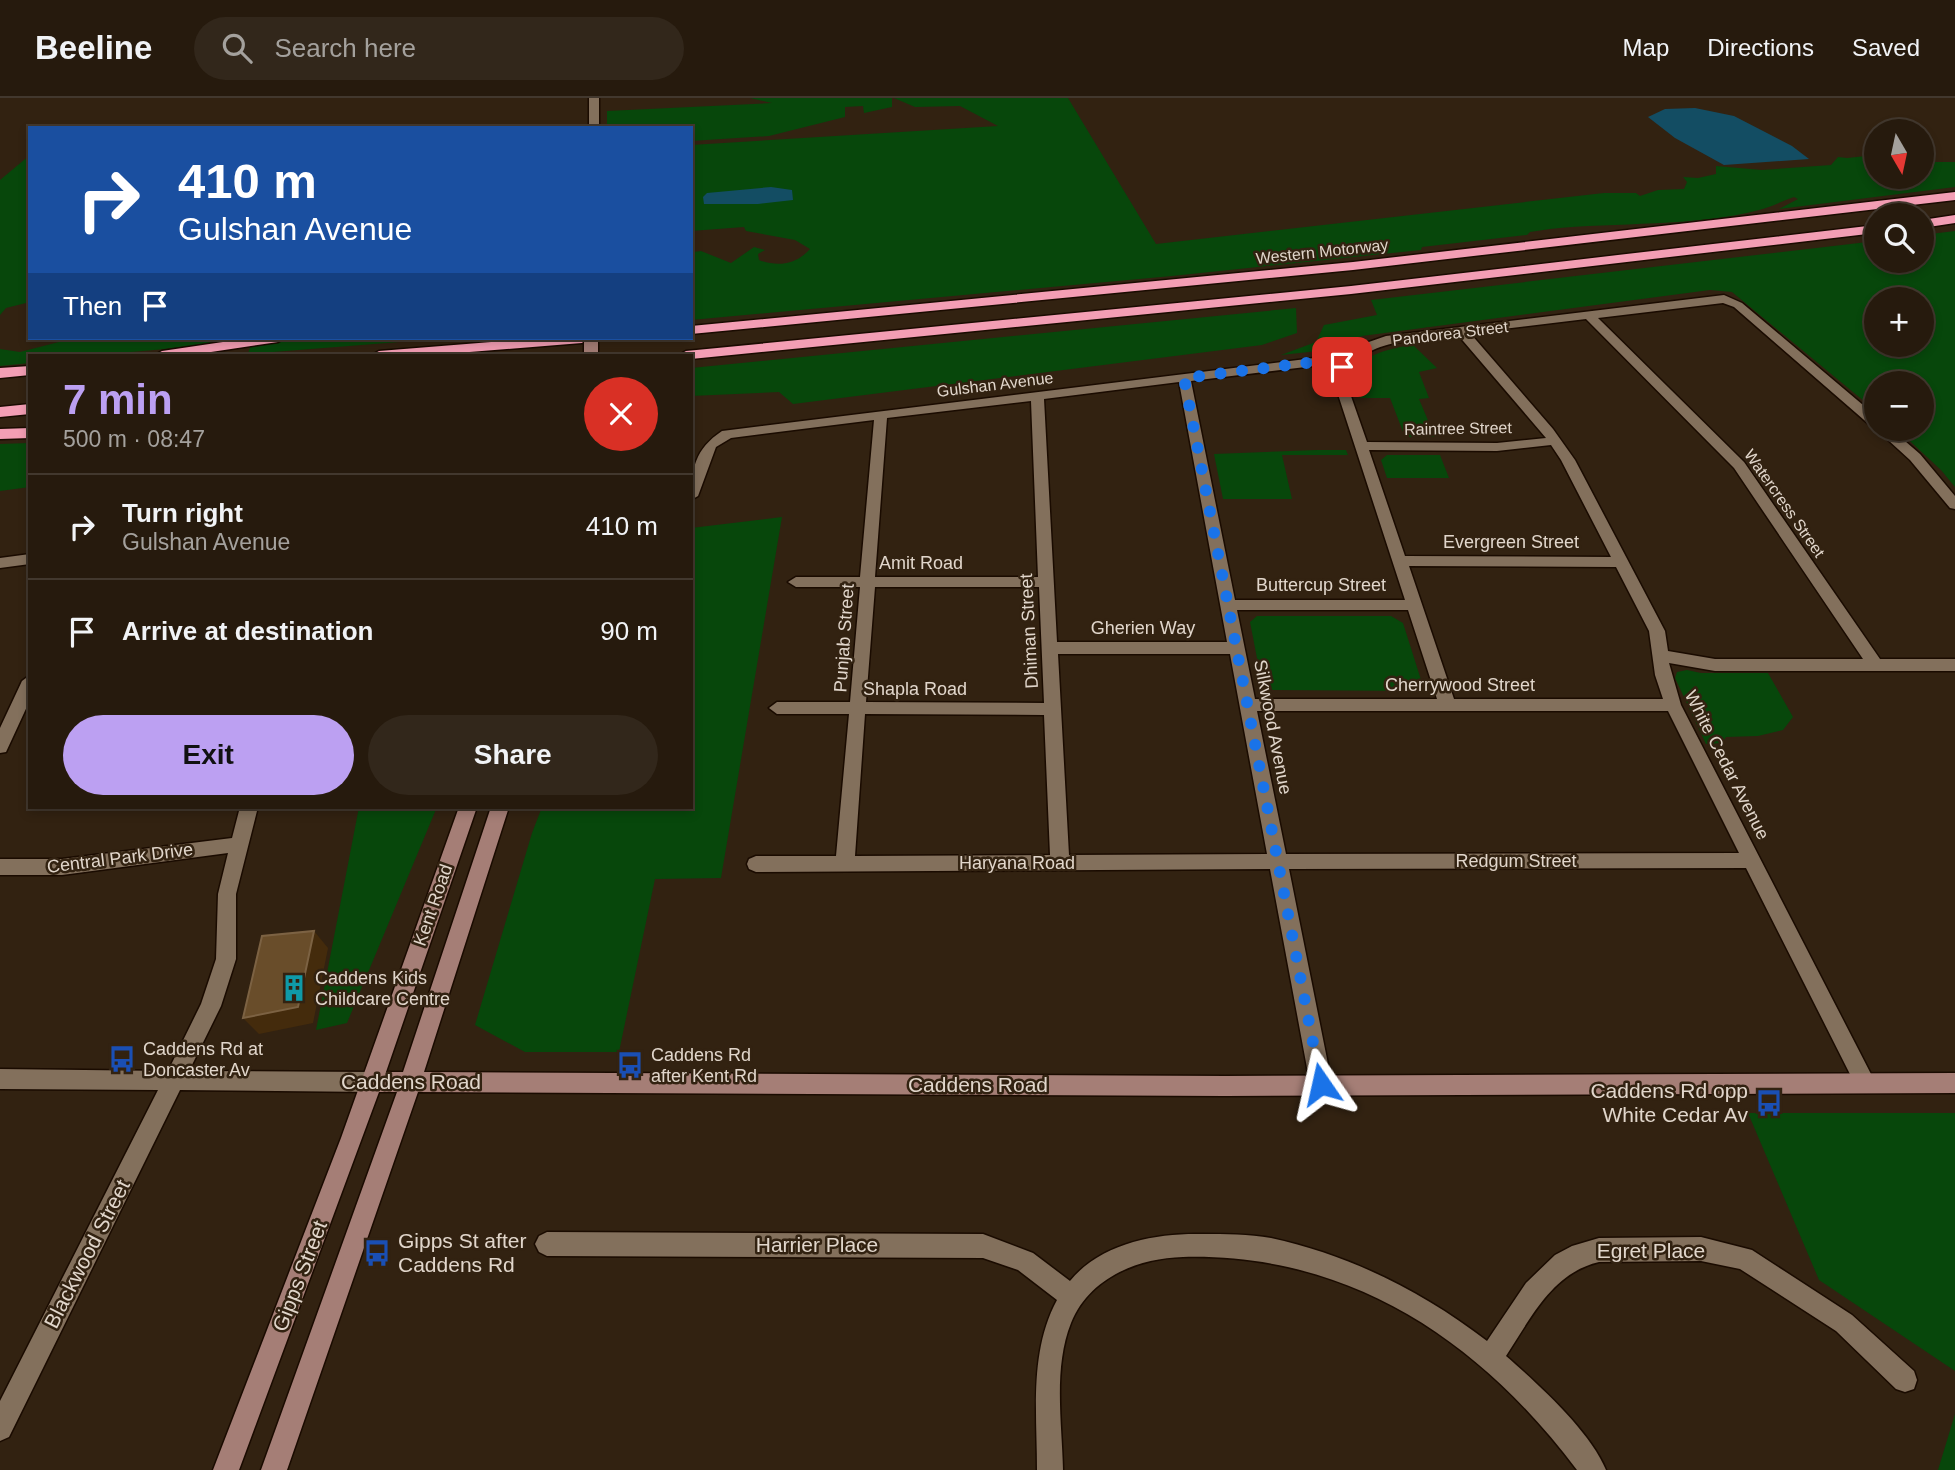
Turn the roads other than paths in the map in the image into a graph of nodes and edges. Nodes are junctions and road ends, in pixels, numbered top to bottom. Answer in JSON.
{"nodes":[{"id":1,"x":594,"y":98,"type":"edge"},
{"id":2,"x":594,"y":126,"type":"edge"},
{"id":3,"x":1955,"y":196,"type":"edge"},
{"id":4,"x":1955,"y":219,"type":"edge"},
{"id":5,"x":1934,"y":222,"type":"edge"},
{"id":6,"x":1864,"y":230,"type":"edge"},
{"id":7,"x":1589,"y":316,"type":"junction"},
{"id":8,"x":693,"y":330,"type":"edge"},
{"id":9,"x":1461,"y":331,"type":"junction"},
{"id":10,"x":264,"y":340,"type":"edge"},
{"id":11,"x":568,"y":340,"type":"edge"},
{"id":12,"x":169,"y":354,"type":"edge"},
{"id":13,"x":392,"y":354,"type":"edge"},
{"id":14,"x":693,"y":354,"type":"edge"},
{"id":15,"x":1342,"y":367,"type":"junction"},
{"id":16,"x":28,"y":370,"type":"edge"},
{"id":17,"x":0,"y":373,"type":"edge"},
{"id":18,"x":1184,"y":378,"type":"junction"},
{"id":19,"x":28,"y":382,"type":"edge"},
{"id":20,"x":0,"y":384,"type":"edge"},
{"id":21,"x":1037,"y":397,"type":"junction"},
{"id":22,"x":28,"y":410,"type":"edge"},
{"id":23,"x":0,"y":412,"type":"edge"},
{"id":24,"x":1864,"y":413,"type":"edge"},
{"id":25,"x":881,"y":415,"type":"junction"},
{"id":26,"x":28,"y":433,"type":"edge"},
{"id":27,"x":0,"y":434,"type":"edge"},
{"id":28,"x":1555,"y":441,"type":"junction"},
{"id":29,"x":1897,"y":441,"type":"edge"},
{"id":30,"x":1362,"y":446,"type":"junction"},
{"id":31,"x":693,"y":491,"type":"edge"},
{"id":32,"x":1955,"y":505,"type":"edge"},
{"id":33,"x":28,"y":559,"type":"edge"},
{"id":34,"x":1401,"y":561,"type":"junction"},
{"id":35,"x":1621,"y":562,"type":"junction"},
{"id":36,"x":0,"y":563,"type":"edge"},
{"id":37,"x":796,"y":582,"type":"dead end"},
{"id":38,"x":867,"y":582,"type":"junction"},
{"id":39,"x":1046,"y":582,"type":"junction"},
{"id":40,"x":1228,"y":605,"type":"junction"},
{"id":41,"x":1414,"y":605,"type":"junction"},
{"id":42,"x":1049,"y":648,"type":"junction"},
{"id":43,"x":1236,"y":648,"type":"junction"},
{"id":44,"x":1662,"y":656,"type":"junction"},
{"id":45,"x":1875,"y":665,"type":"junction"},
{"id":46,"x":1955,"y":665,"type":"edge"},
{"id":47,"x":28,"y":689,"type":"edge"},
{"id":48,"x":1247,"y":705,"type":"junction"},
{"id":49,"x":1447,"y":705,"type":"junction"},
{"id":50,"x":1673,"y":705,"type":"junction"},
{"id":51,"x":778,"y":708,"type":"dead end"},
{"id":52,"x":858,"y":709,"type":"junction"},
{"id":53,"x":1052,"y":709,"type":"junction"},
{"id":54,"x":0,"y":747,"type":"edge"},
{"id":55,"x":248,"y":809,"type":"edge"},
{"id":56,"x":467,"y":809,"type":"edge"},
{"id":57,"x":499,"y":809,"type":"edge"},
{"id":58,"x":239,"y":844,"type":"junction"},
{"id":59,"x":1754,"y":860,"type":"junction"},
{"id":60,"x":845,"y":863,"type":"junction"},
{"id":61,"x":1060,"y":863,"type":"junction"},
{"id":62,"x":1278,"y":863,"type":"junction"},
{"id":63,"x":756,"y":864,"type":"dead end"},
{"id":64,"x":0,"y":867,"type":"edge"},
{"id":65,"x":0,"y":1079,"type":"edge"},
{"id":66,"x":174,"y":1081,"type":"junction"},
{"id":67,"x":371,"y":1082,"type":"junction"},
{"id":68,"x":410,"y":1082,"type":"junction"},
{"id":69,"x":1865,"y":1083,"type":"junction"},
{"id":70,"x":1955,"y":1083,"type":"edge"},
{"id":71,"x":1321,"y":1084,"type":"junction"},
{"id":72,"x":547,"y":1244,"type":"dead end"},
{"id":73,"x":1072,"y":1297,"type":"junction"},
{"id":74,"x":1490,"y":1358,"type":"junction"},
{"id":75,"x":1905,"y":1380,"type":"dead end"},
{"id":76,"x":0,"y":1427,"type":"edge"},
{"id":77,"x":226,"y":1470,"type":"edge"},
{"id":78,"x":274,"y":1470,"type":"edge"},
{"id":79,"x":1050,"y":1470,"type":"edge"},
{"id":80,"x":1593,"y":1470,"type":"edge"}],
"edges":[{"from":1,"to":2,"type":"street"},
{"from":3,"to":8,"type":"highway","name":"Western Motorway"},
{"from":4,"to":5,"type":"highway"},
{"from":6,"to":14,"type":"highway"},
{"from":7,"to":9,"type":"street","name":"Pandorea Street"},
{"from":7,"to":24,"type":"street","name":"Pandorea Street"},
{"from":7,"to":45,"type":"street","name":"Watercress Street"},
{"from":9,"to":15,"type":"street","name":"Pandorea Street"},
{"from":9,"to":28,"type":"street","name":"White Cedar Avenue"},
{"from":10,"to":12,"type":"highway"},
{"from":11,"to":13,"type":"highway"},
{"from":15,"to":18,"type":"street","name":"Gulshan Avenue"},
{"from":15,"to":30,"type":"street"},
{"from":16,"to":17,"type":"highway"},
{"from":18,"to":21,"type":"street","name":"Gulshan Avenue"},
{"from":18,"to":40,"type":"street","name":"Silkwood Avenue"},
{"from":19,"to":20,"type":"highway"},
{"from":21,"to":25,"type":"street","name":"Gulshan Avenue"},
{"from":21,"to":39,"type":"street","name":"Dhiman Street"},
{"from":22,"to":23,"type":"highway"},
{"from":25,"to":31,"type":"street","name":"Gulshan Avenue"},
{"from":25,"to":38,"type":"street","name":"Punjab Street"},
{"from":26,"to":27,"type":"highway"},
{"from":28,"to":30,"type":"street","name":"Raintree Street"},
{"from":28,"to":35,"type":"street","name":"White Cedar Avenue"},
{"from":29,"to":32,"type":"street"},
{"from":30,"to":34,"type":"street"},
{"from":33,"to":36,"type":"street"},
{"from":34,"to":35,"type":"street","name":"Evergreen Street"},
{"from":34,"to":41,"type":"street"},
{"from":35,"to":44,"type":"street","name":"White Cedar Avenue"},
{"from":37,"to":38,"type":"street","name":"Amit Road"},
{"from":38,"to":39,"type":"street","name":"Amit Road"},
{"from":38,"to":52,"type":"street","name":"Punjab Street"},
{"from":39,"to":42,"type":"street","name":"Dhiman Street"},
{"from":40,"to":41,"type":"street","name":"Buttercup Street"},
{"from":40,"to":43,"type":"street","name":"Silkwood Avenue"},
{"from":41,"to":49,"type":"street"},
{"from":42,"to":43,"type":"street","name":"Gherien Way"},
{"from":42,"to":53,"type":"street","name":"Dhiman Street"},
{"from":43,"to":48,"type":"street","name":"Silkwood Avenue"},
{"from":44,"to":45,"type":"street"},
{"from":44,"to":50,"type":"street","name":"White Cedar Avenue"},
{"from":45,"to":46,"type":"street"},
{"from":47,"to":54,"type":"street"},
{"from":48,"to":49,"type":"street","name":"Cherrywood Street"},
{"from":48,"to":62,"type":"street","name":"Silkwood Avenue"},
{"from":49,"to":50,"type":"street","name":"Cherrywood Street"},
{"from":50,"to":59,"type":"street","name":"White Cedar Avenue"},
{"from":51,"to":52,"type":"street","name":"Shapla Road"},
{"from":52,"to":53,"type":"street","name":"Shapla Road"},
{"from":52,"to":60,"type":"street","name":"Punjab Street"},
{"from":53,"to":61,"type":"street","name":"Dhiman Street"},
{"from":55,"to":58,"type":"street","name":"Blackwood Street"},
{"from":56,"to":67,"type":"street","name":"Kent Road"},
{"from":57,"to":68,"type":"street","name":"Kent Road"},
{"from":58,"to":64,"type":"street","name":"Central Park Drive"},
{"from":58,"to":66,"type":"street","name":"Blackwood Street"},
{"from":59,"to":62,"type":"street","name":"Redgum Street"},
{"from":59,"to":69,"type":"street","name":"White Cedar Avenue"},
{"from":60,"to":61,"type":"street","name":"Haryana Road"},
{"from":60,"to":63,"type":"street","name":"Haryana Road"},
{"from":61,"to":62,"type":"street","name":"Haryana Road"},
{"from":62,"to":71,"type":"street","name":"Silkwood Avenue"},
{"from":65,"to":66,"type":"street","name":"Caddens Road"},
{"from":66,"to":67,"type":"street","name":"Caddens Road"},
{"from":66,"to":76,"type":"street","name":"Blackwood Street"},
{"from":67,"to":68,"type":"street","name":"Caddens Road"},
{"from":67,"to":77,"type":"street","name":"Gipps Street"},
{"from":68,"to":71,"type":"street","name":"Caddens Road"},
{"from":68,"to":78,"type":"street","name":"Gipps Street"},
{"from":69,"to":70,"type":"street","name":"Caddens Road"},
{"from":69,"to":71,"type":"street","name":"Caddens Road"},
{"from":72,"to":73,"type":"street","name":"Harrier Place"},
{"from":73,"to":74,"type":"street"},
{"from":73,"to":79,"type":"street"},
{"from":74,"to":75,"type":"street","name":"Egret Place"},
{"from":74,"to":80,"type":"street"}]}
